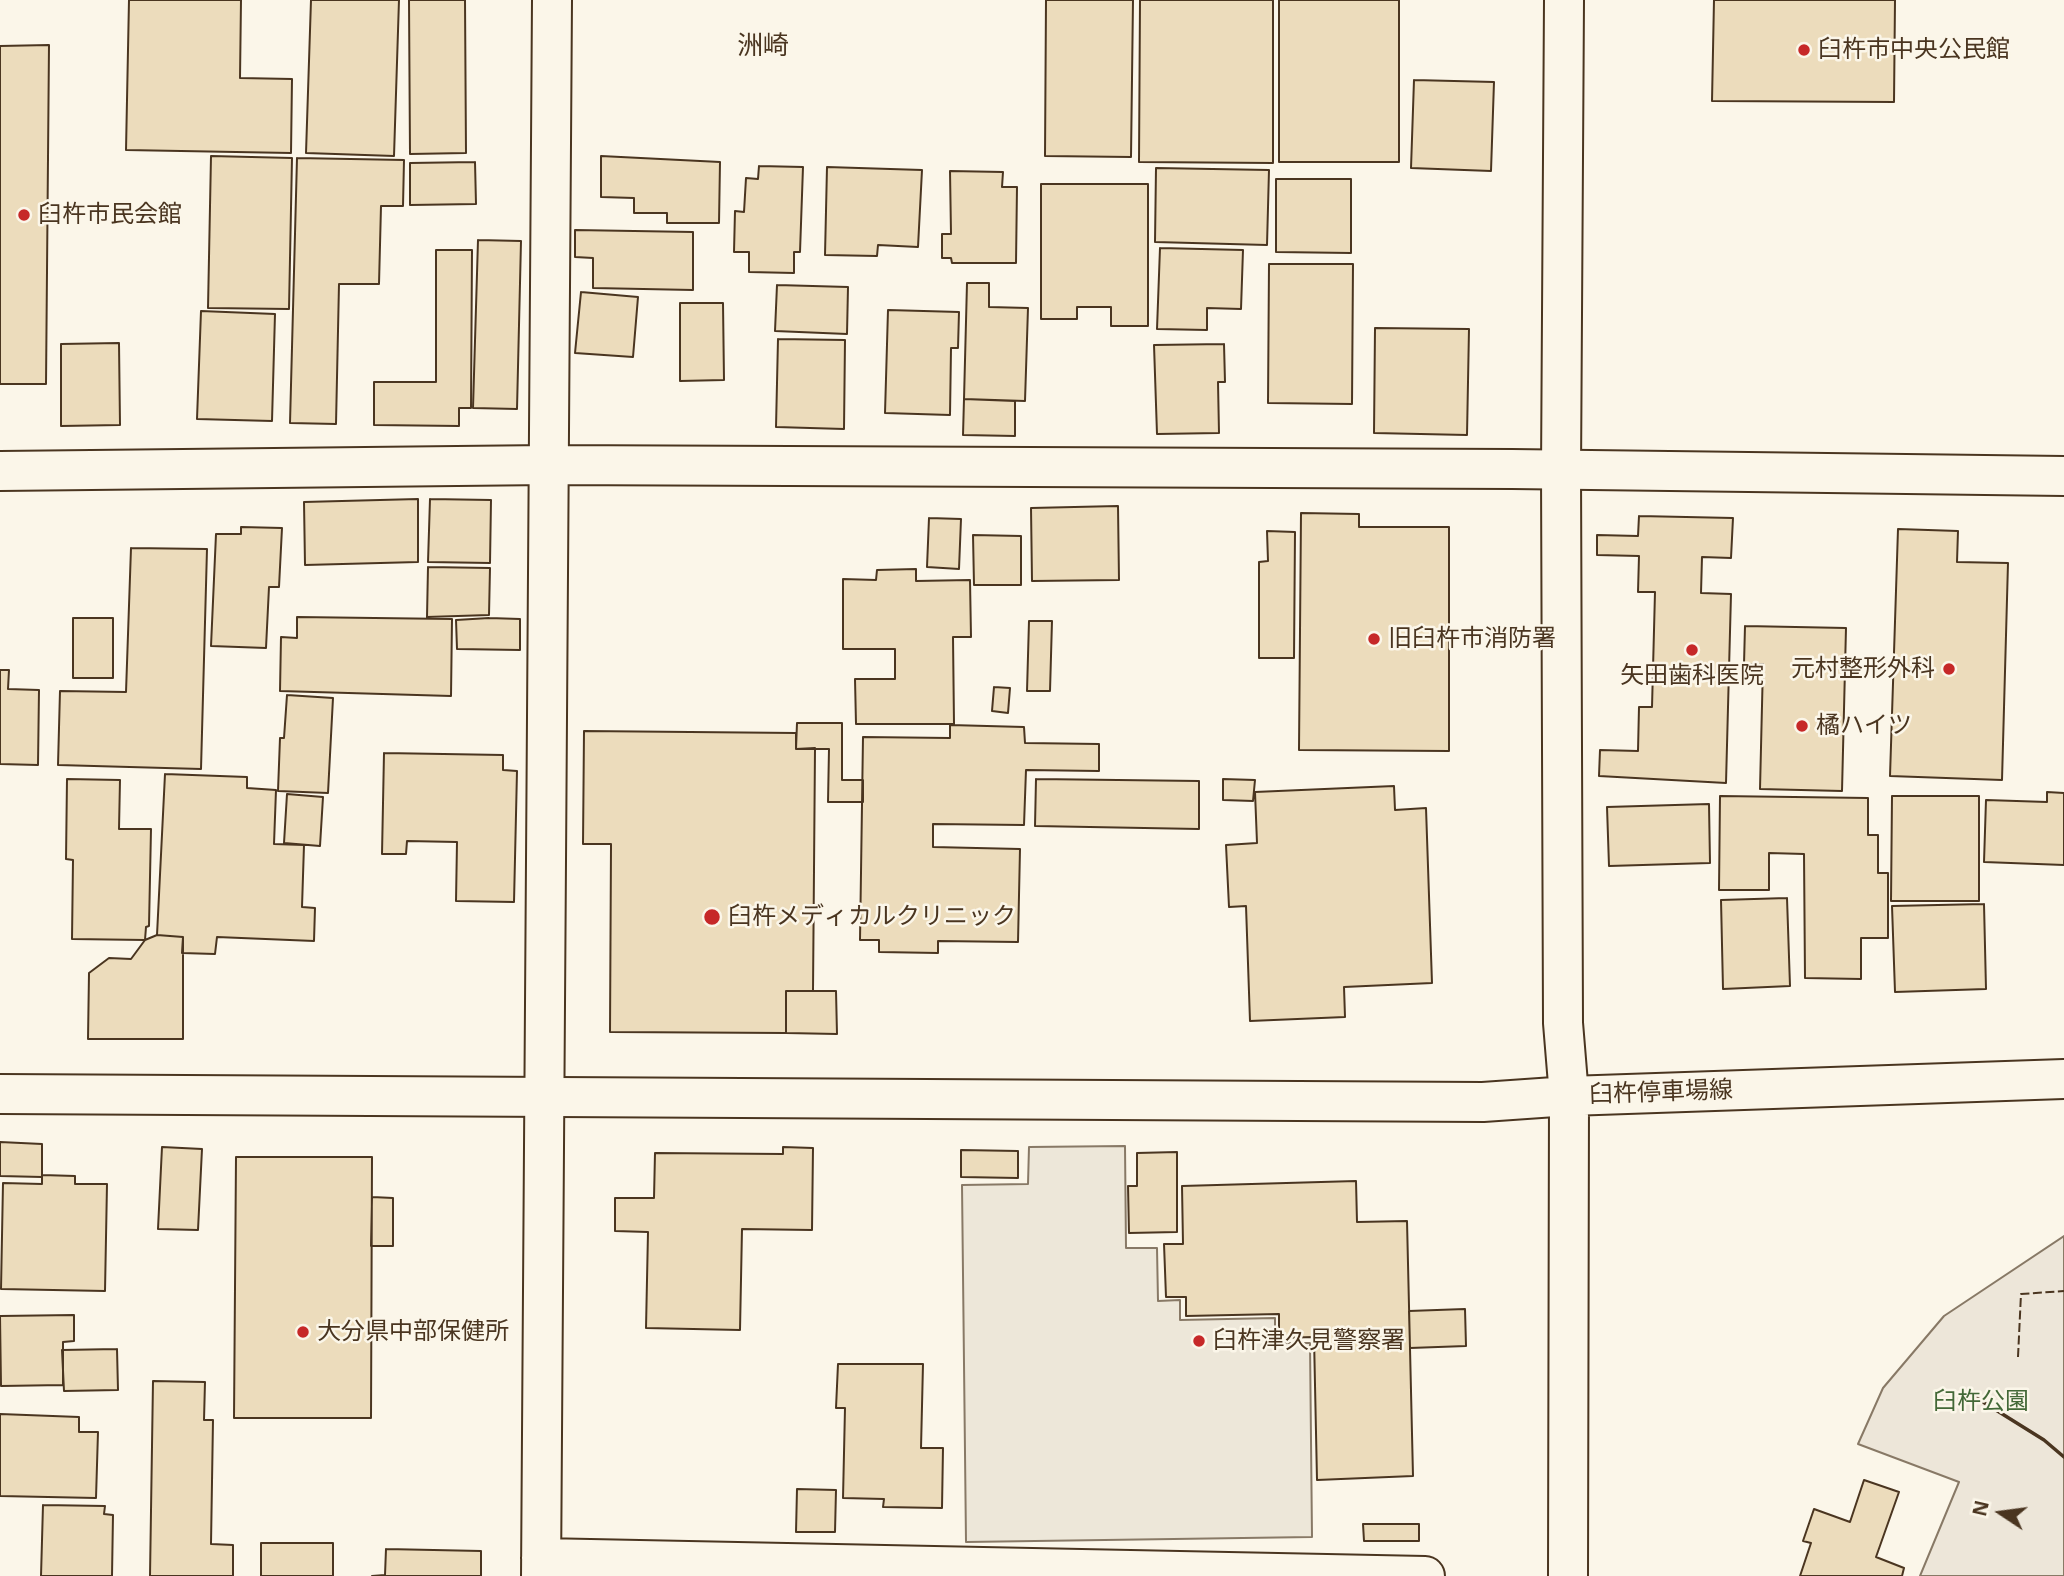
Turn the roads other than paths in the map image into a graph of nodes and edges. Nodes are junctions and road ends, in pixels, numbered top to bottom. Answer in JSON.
{"nodes":[{"id":1,"x":552,"y":0,"type":"edge"},
{"id":2,"x":1564,"y":0,"type":"edge"},
{"id":3,"x":548,"y":465,"type":"junction"},
{"id":4,"x":0,"y":471,"type":"edge"},
{"id":5,"x":1561,"y":471,"type":"junction"},
{"id":6,"x":2064,"y":476,"type":"edge"},
{"id":7,"x":2064,"y":1079,"type":"edge"},
{"id":8,"x":0,"y":1094,"type":"edge"},
{"id":9,"x":544,"y":1096,"type":"junction"},
{"id":10,"x":1569,"y":1096,"type":"junction"},
{"id":11,"x":541,"y":1567,"type":"edge"},
{"id":12,"x":1425,"y":1576,"type":"edge"},
{"id":13,"x":1568,"y":1576,"type":"edge"}],
"edges":[{"from":1,"to":3,"type":"street"},
{"from":2,"to":5,"type":"street"},
{"from":3,"to":4,"type":"street"},
{"from":3,"to":5,"type":"street"},
{"from":3,"to":9,"type":"street"},
{"from":5,"to":6,"type":"street"},
{"from":5,"to":10,"type":"street"},
{"from":7,"to":10,"type":"street","name":"臼杵停車場線"},
{"from":8,"to":9,"type":"street"},
{"from":9,"to":10,"type":"street"},
{"from":9,"to":11,"type":"street"},
{"from":10,"to":13,"type":"street","name":"臼杵停車場線"},
{"from":11,"to":12,"type":"street"}]}
